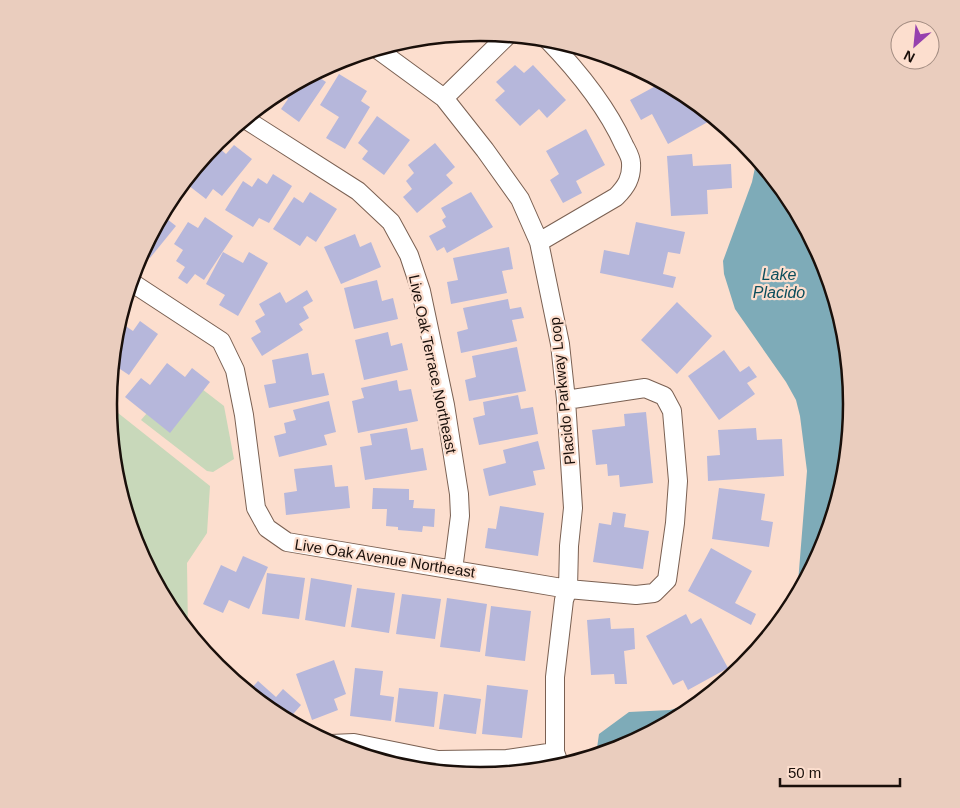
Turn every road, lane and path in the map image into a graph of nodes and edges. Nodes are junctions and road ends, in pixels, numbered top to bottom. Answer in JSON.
{"nodes":[{"id":1,"x":501,"y":42,"type":"edge"},
{"id":2,"x":556,"y":49,"type":"edge"},
{"id":3,"x":384,"y":55,"type":"edge"},
{"id":4,"x":444,"y":98,"type":"junction"},
{"id":5,"x":251,"y":123,"type":"edge"},
{"id":6,"x":540,"y":242,"type":"junction"},
{"id":7,"x":137,"y":286,"type":"edge"},
{"id":8,"x":566,"y":400,"type":"junction"},
{"id":9,"x":454,"y":570,"type":"junction"},
{"id":10,"x":568,"y":589,"type":"junction"},
{"id":11,"x":352,"y":743,"type":"edge"},
{"id":12,"x":555,"y":759,"type":"edge"},
{"id":13,"x":558,"y":759,"type":"edge"},
{"id":14,"x":429,"y":763,"type":"edge"},
{"id":15,"x":447,"y":765,"type":"edge"}],
"edges":[{"from":1,"to":4,"type":"street"},
{"from":2,"to":6,"type":"street"},
{"from":3,"to":4,"type":"street","name":"Placido Parkway Loop"},
{"from":4,"to":6,"type":"street","name":"Placido Parkway Loop"},
{"from":5,"to":9,"type":"street","name":"Live Oak Terrace Northeast"},
{"from":6,"to":8,"type":"street","name":"Placido Parkway Loop"},
{"from":7,"to":9,"type":"street","name":"Live Oak Avenue Northeast"},
{"from":8,"to":10,"type":"street","name":"Placido Parkway Loop"},
{"from":8,"to":10,"type":"street","name":"Live Oak Avenue Northeast"},
{"from":9,"to":10,"type":"street","name":"Live Oak Avenue Northeast"},
{"from":10,"to":13,"type":"street","name":"Placido Parkway Loop"},
{"from":11,"to":14,"type":"street"},
{"from":12,"to":15,"type":"street"}]}
